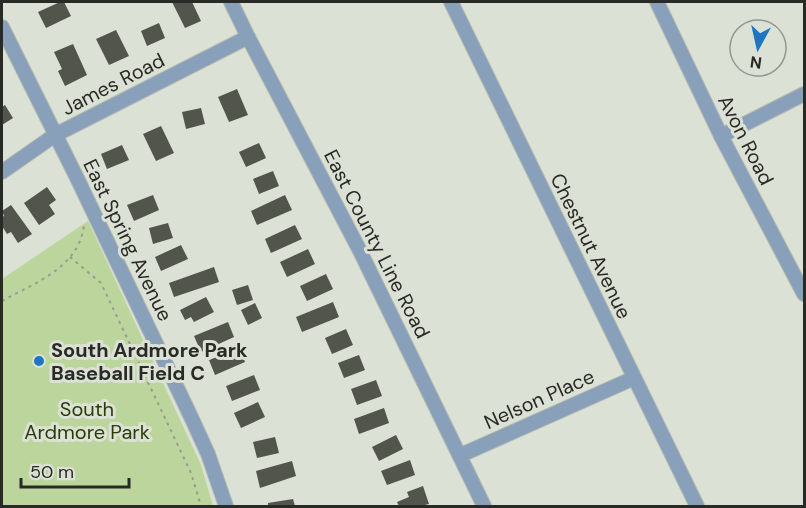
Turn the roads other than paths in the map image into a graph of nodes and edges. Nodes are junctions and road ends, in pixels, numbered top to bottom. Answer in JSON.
{"nodes":[{"id":1,"x":231,"y":2,"type":"edge"},
{"id":2,"x":451,"y":2,"type":"edge"},
{"id":3,"x":657,"y":2,"type":"edge"},
{"id":4,"x":2,"y":27,"type":"edge"},
{"id":5,"x":248,"y":37,"type":"junction"},
{"id":6,"x":804,"y":94,"type":"edge"},
{"id":7,"x":55,"y":135,"type":"junction"},
{"id":8,"x":721,"y":136,"type":"junction"},
{"id":9,"x":2,"y":172,"type":"edge"},
{"id":10,"x":804,"y":294,"type":"edge"},
{"id":11,"x":634,"y":378,"type":"junction"},
{"id":12,"x":460,"y":455,"type":"junction"},
{"id":13,"x":226,"y":507,"type":"edge"},
{"id":14,"x":484,"y":507,"type":"edge"},
{"id":15,"x":697,"y":507,"type":"edge"}],
"edges":[{"from":1,"to":5,"type":"street","name":"East County Line Road"},
{"from":2,"to":11,"type":"street","name":"Chestnut Avenue"},
{"from":3,"to":8,"type":"street","name":"Avon Road"},
{"from":4,"to":7,"type":"street","name":"East Spring Avenue"},
{"from":5,"to":7,"type":"street","name":"James Road"},
{"from":5,"to":12,"type":"street","name":"East County Line Road"},
{"from":6,"to":8,"type":"street"},
{"from":7,"to":9,"type":"street","name":"James Road"},
{"from":7,"to":13,"type":"street","name":"East Spring Avenue"},
{"from":8,"to":10,"type":"street","name":"Avon Road"},
{"from":11,"to":12,"type":"street","name":"Nelson Place"},
{"from":11,"to":15,"type":"street","name":"Chestnut Avenue"},
{"from":12,"to":14,"type":"street","name":"East County Line Road"}]}
